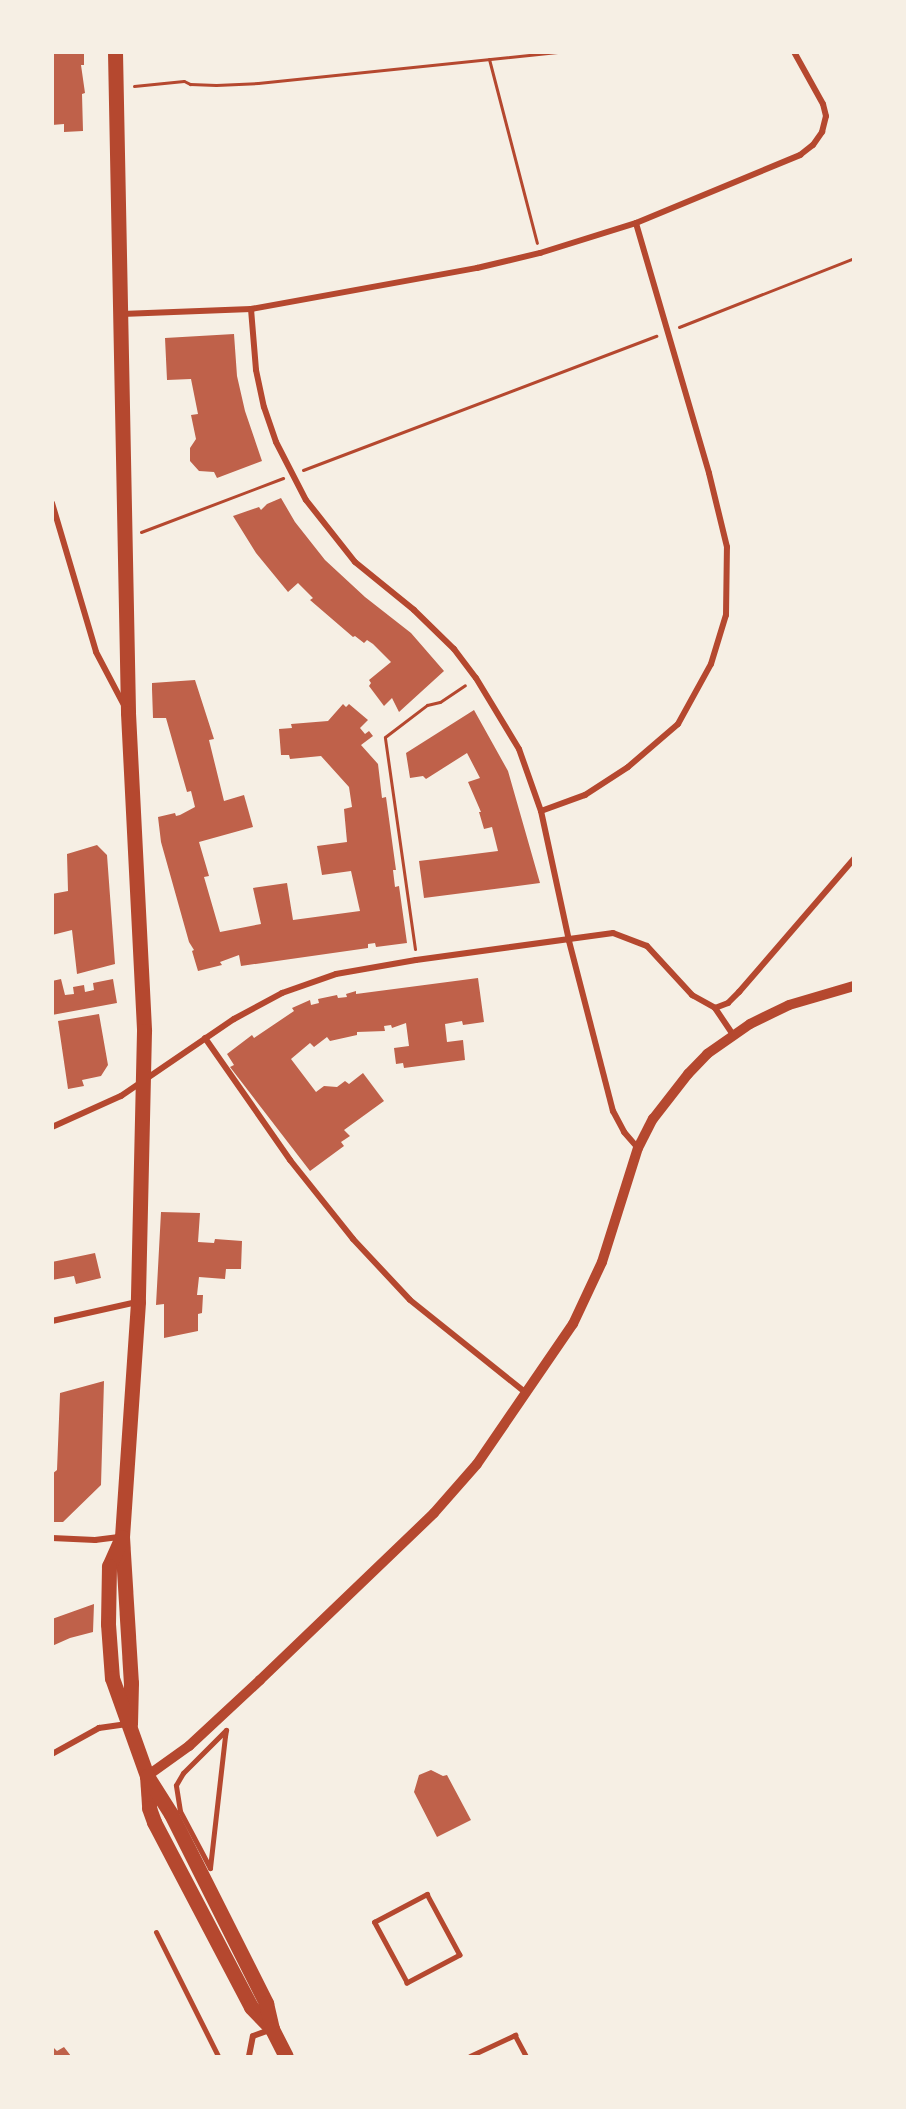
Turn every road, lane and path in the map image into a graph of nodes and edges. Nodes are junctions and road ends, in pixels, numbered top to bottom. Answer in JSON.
{"nodes":[{"id":1,"x":115,"y":52,"type":"edge"},
{"id":2,"x":557,"y":52,"type":"edge"},
{"id":3,"x":794,"y":52,"type":"edge"},
{"id":4,"x":489,"y":59,"type":"junction"},
{"id":5,"x":134,"y":86,"type":"dead end"},
{"id":6,"x":636,"y":223,"type":"junction"},
{"id":7,"x":540,"y":253,"type":"junction"},
{"id":8,"x":854,"y":258,"type":"edge"},
{"id":9,"x":251,"y":309,"type":"junction"},
{"id":10,"x":121,"y":314,"type":"junction"},
{"id":11,"x":669,"y":331,"type":"junction"},
{"id":12,"x":291,"y":475,"type":"junction"},
{"id":13,"x":52,"y":503,"type":"edge"},
{"id":14,"x":125,"y":537,"type":"junction"},
{"id":15,"x":476,"y":678,"type":"junction"},
{"id":16,"x":128,"y":713,"type":"junction"},
{"id":17,"x":541,"y":811,"type":"junction"},
{"id":18,"x":854,"y":859,"type":"edge"},
{"id":19,"x":569,"y":941,"type":"junction"},
{"id":20,"x":416,"y":960,"type":"junction"},
{"id":21,"x":854,"y":986,"type":"edge"},
{"id":22,"x":715,"y":1008,"type":"junction"},
{"id":23,"x":734,"y":1035,"type":"junction"},
{"id":24,"x":205,"y":1038,"type":"junction"},
{"id":25,"x":143,"y":1080,"type":"junction"},
{"id":26,"x":52,"y":1127,"type":"edge"},
{"id":27,"x":638,"y":1148,"type":"junction"},
{"id":28,"x":138,"y":1302,"type":"junction"},
{"id":29,"x":52,"y":1321,"type":"edge"},
{"id":30,"x":526,"y":1393,"type":"junction"},
{"id":31,"x":122,"y":1537,"type":"junction"},
{"id":32,"x":52,"y":1538,"type":"edge"},
{"id":33,"x":130,"y":1724,"type":"junction"},
{"id":34,"x":226,"y":1730,"type":"joint"},
{"id":35,"x":52,"y":1754,"type":"edge"},
{"id":36,"x":147,"y":1776,"type":"junction"},
{"id":37,"x":427,"y":1894,"type":"joint"},
{"id":38,"x":156,"y":1932,"type":"dead end"},
{"id":39,"x":272,"y":2029,"type":"junction"},
{"id":40,"x":219,"y":2056,"type":"edge"},
{"id":41,"x":249,"y":2056,"type":"edge"},
{"id":42,"x":286,"y":2056,"type":"edge"},
{"id":43,"x":470,"y":2056,"type":"edge"},
{"id":44,"x":526,"y":2056,"type":"edge"}],
"edges":[{"from":1,"to":10,"type":"main road"},
{"from":2,"to":4,"type":"path"},
{"from":3,"to":6,"type":"street"},
{"from":4,"to":5,"type":"path"},
{"from":4,"to":7,"type":"path"},
{"from":6,"to":7,"type":"street"},
{"from":6,"to":11,"type":"street"},
{"from":7,"to":9,"type":"street"},
{"from":8,"to":11,"type":"path"},
{"from":9,"to":10,"type":"street"},
{"from":9,"to":12,"type":"street"},
{"from":10,"to":14,"type":"main road"},
{"from":11,"to":12,"type":"path"},
{"from":11,"to":17,"type":"street"},
{"from":12,"to":14,"type":"path"},
{"from":12,"to":15,"type":"street"},
{"from":13,"to":16,"type":"street"},
{"from":14,"to":16,"type":"main road"},
{"from":15,"to":17,"type":"street"},
{"from":15,"to":20,"type":"path"},
{"from":16,"to":25,"type":"main road"},
{"from":17,"to":19,"type":"street"},
{"from":18,"to":22,"type":"street"},
{"from":19,"to":20,"type":"street"},
{"from":19,"to":22,"type":"street"},
{"from":19,"to":27,"type":"street"},
{"from":20,"to":24,"type":"street"},
{"from":21,"to":23,"type":"street"},
{"from":22,"to":23,"type":"street"},
{"from":23,"to":27,"type":"street"},
{"from":24,"to":25,"type":"street"},
{"from":24,"to":30,"type":"street"},
{"from":25,"to":26,"type":"street"},
{"from":25,"to":28,"type":"main road"},
{"from":27,"to":30,"type":"street"},
{"from":28,"to":29,"type":"street"},
{"from":28,"to":31,"type":"main road"},
{"from":30,"to":36,"type":"street"},
{"from":31,"to":32,"type":"street"},
{"from":31,"to":33,"type":"main road"},
{"from":33,"to":35,"type":"street"},
{"from":33,"to":36,"type":"main road"},
{"from":34,"to":34,"type":"street"},
{"from":36,"to":39,"type":"main road"},
{"from":37,"to":37,"type":"lane"},
{"from":38,"to":40,"type":"street"},
{"from":39,"to":41,"type":"street"},
{"from":39,"to":42,"type":"main road"},
{"from":43,"to":44,"type":"lane"}]}
